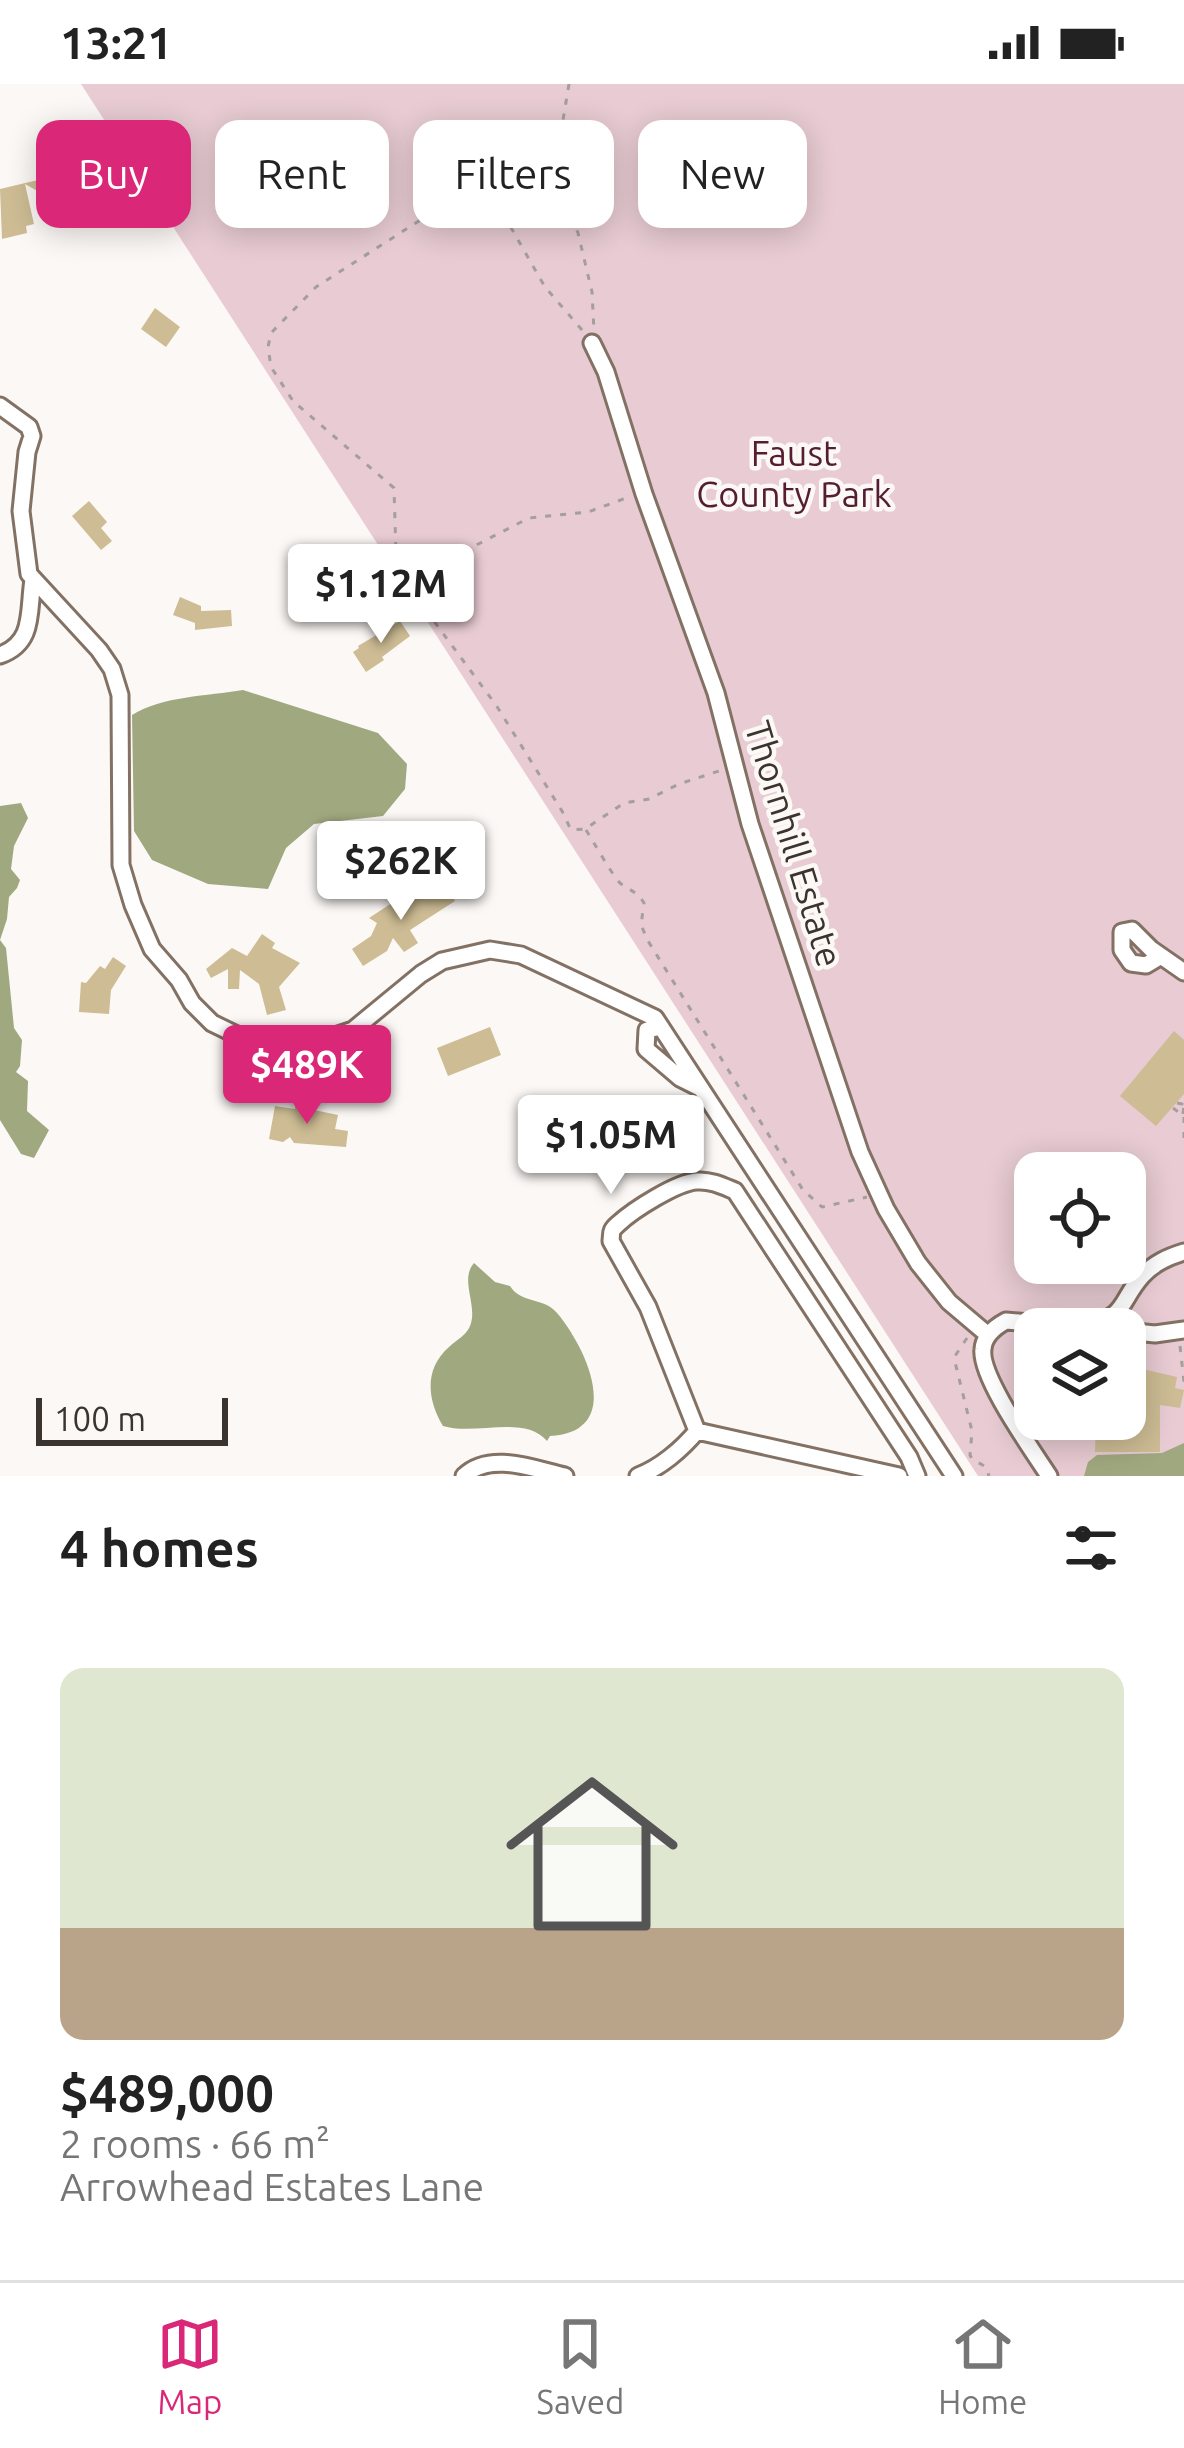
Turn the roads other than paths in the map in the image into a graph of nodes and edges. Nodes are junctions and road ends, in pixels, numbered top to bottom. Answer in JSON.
{"nodes":[{"id":1,"x":592,"y":343,"type":"road end"},
{"id":2,"x":0,"y":406,"type":"edge"},
{"id":3,"x":33,"y":580,"type":"junction"},
{"id":4,"x":63,"y":612,"type":"junction"},
{"id":5,"x":29,"y":625,"type":"junction"},
{"id":6,"x":0,"y":655,"type":"edge"},
{"id":7,"x":1161,"y":956,"type":"dead end"},
{"id":8,"x":1184,"y":972,"type":"edge"},
{"id":9,"x":661,"y":1028,"type":"junction"},
{"id":10,"x":702,"y":1089,"type":"junction"},
{"id":11,"x":1184,"y":1252,"type":"edge"},
{"id":12,"x":1121,"y":1308,"type":"edge"},
{"id":13,"x":1014,"y":1322,"type":"edge"},
{"id":14,"x":1182,"y":1331,"type":"edge"},
{"id":15,"x":1146,"y":1333,"type":"edge"},
{"id":16,"x":980,"y":1334,"type":"junction"},
{"id":17,"x":697,"y":1431,"type":"junction"},
{"id":18,"x":464,"y":1476,"type":"edge"},
{"id":19,"x":565,"y":1476,"type":"edge"},
{"id":20,"x":638,"y":1476,"type":"edge"},
{"id":21,"x":899,"y":1476,"type":"edge"},
{"id":22,"x":917,"y":1476,"type":"edge"},
{"id":23,"x":954,"y":1476,"type":"edge"},
{"id":24,"x":1049,"y":1476,"type":"edge"}],
"edges":[{"from":1,"to":16,"type":"street","name":"Thornhill Estate"},
{"from":2,"to":3,"type":"street"},
{"from":3,"to":4,"type":"street"},
{"from":3,"to":5,"type":"street"},
{"from":4,"to":5,"type":"street"},
{"from":4,"to":9,"type":"street"},
{"from":5,"to":6,"type":"street"},
{"from":7,"to":8,"type":"street"},
{"from":9,"to":10,"type":"street"},
{"from":9,"to":10,"type":"street"},
{"from":10,"to":23,"type":"street"},
{"from":11,"to":12,"type":"street"},
{"from":13,"to":16,"type":"street"},
{"from":14,"to":15,"type":"street"},
{"from":16,"to":24,"type":"street"},
{"from":17,"to":20,"type":"street"},
{"from":17,"to":21,"type":"street"},
{"from":17,"to":22,"type":"street"},
{"from":18,"to":19,"type":"street"}]}
